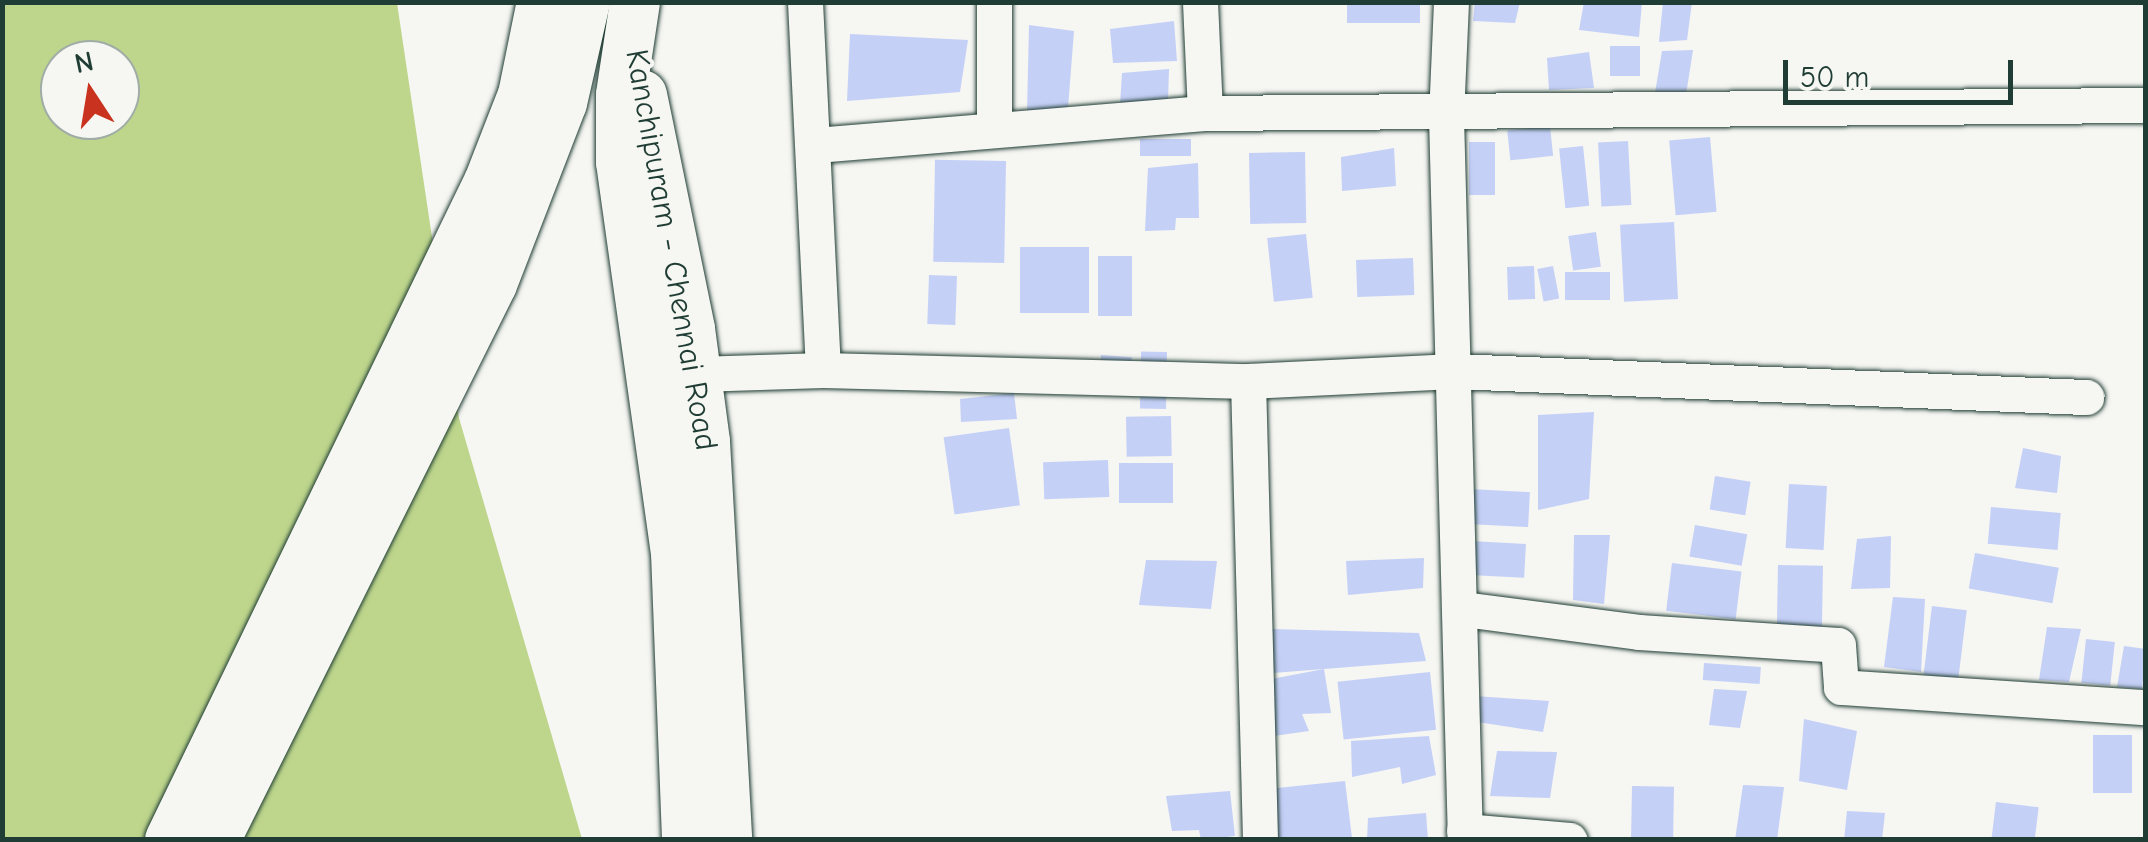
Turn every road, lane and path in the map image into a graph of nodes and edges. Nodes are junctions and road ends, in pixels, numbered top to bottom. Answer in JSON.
{"nodes":[{"id":1,"x":542,"y":2,"type":"edge"},
{"id":2,"x":585,"y":2,"type":"edge"},
{"id":3,"x":805,"y":2,"type":"edge"},
{"id":4,"x":994,"y":2,"type":"edge"},
{"id":5,"x":1200,"y":2,"type":"edge"},
{"id":6,"x":1451,"y":2,"type":"edge"},
{"id":7,"x":634,"y":11,"type":"edge"},
{"id":8,"x":2146,"y":106,"type":"edge"},
{"id":9,"x":1205,"y":113,"type":"junction"},
{"id":10,"x":1446,"y":116,"type":"junction"},
{"id":11,"x":994,"y":127,"type":"junction"},
{"id":12,"x":815,"y":145,"type":"junction"},
{"id":13,"x":823,"y":370,"type":"junction"},
{"id":14,"x":1454,"y":371,"type":"junction"},
{"id":15,"x":696,"y":374,"type":"junction"},
{"id":16,"x":1248,"y":381,"type":"junction"},
{"id":17,"x":2086,"y":397,"type":"dead end"},
{"id":18,"x":1463,"y":609,"type":"junction"},
{"id":19,"x":2146,"y":707,"type":"edge"},
{"id":20,"x":1464,"y":835,"type":"edge"},
{"id":21,"x":170,"y":840,"type":"edge"},
{"id":22,"x":214,"y":840,"type":"edge"},
{"id":23,"x":686,"y":840,"type":"edge"},
{"id":24,"x":726,"y":840,"type":"edge"},
{"id":25,"x":1260,"y":840,"type":"edge"},
{"id":26,"x":1570,"y":840,"type":"edge"}],
"edges":[{"from":1,"to":21,"type":"main road"},
{"from":2,"to":22,"type":"main road"},
{"from":3,"to":12,"type":"street"},
{"from":4,"to":11,"type":"street"},
{"from":5,"to":9,"type":"street"},
{"from":6,"to":10,"type":"street"},
{"from":7,"to":15,"type":"main road","name":"Kanchipuram - Chennai Road"},
{"from":7,"to":23,"type":"main road","name":"Kanchipuram - Chennai Road"},
{"from":8,"to":10,"type":"street"},
{"from":9,"to":10,"type":"street"},
{"from":9,"to":11,"type":"street"},
{"from":10,"to":14,"type":"street"},
{"from":11,"to":12,"type":"street"},
{"from":12,"to":13,"type":"street"},
{"from":13,"to":15,"type":"street"},
{"from":13,"to":16,"type":"street"},
{"from":14,"to":16,"type":"street"},
{"from":14,"to":17,"type":"street"},
{"from":14,"to":18,"type":"street"},
{"from":15,"to":24,"type":"main road","name":"Kanchipuram - Chennai Road"},
{"from":16,"to":25,"type":"street"},
{"from":18,"to":19,"type":"street"},
{"from":18,"to":20,"type":"street"},
{"from":20,"to":26,"type":"street"}]}
